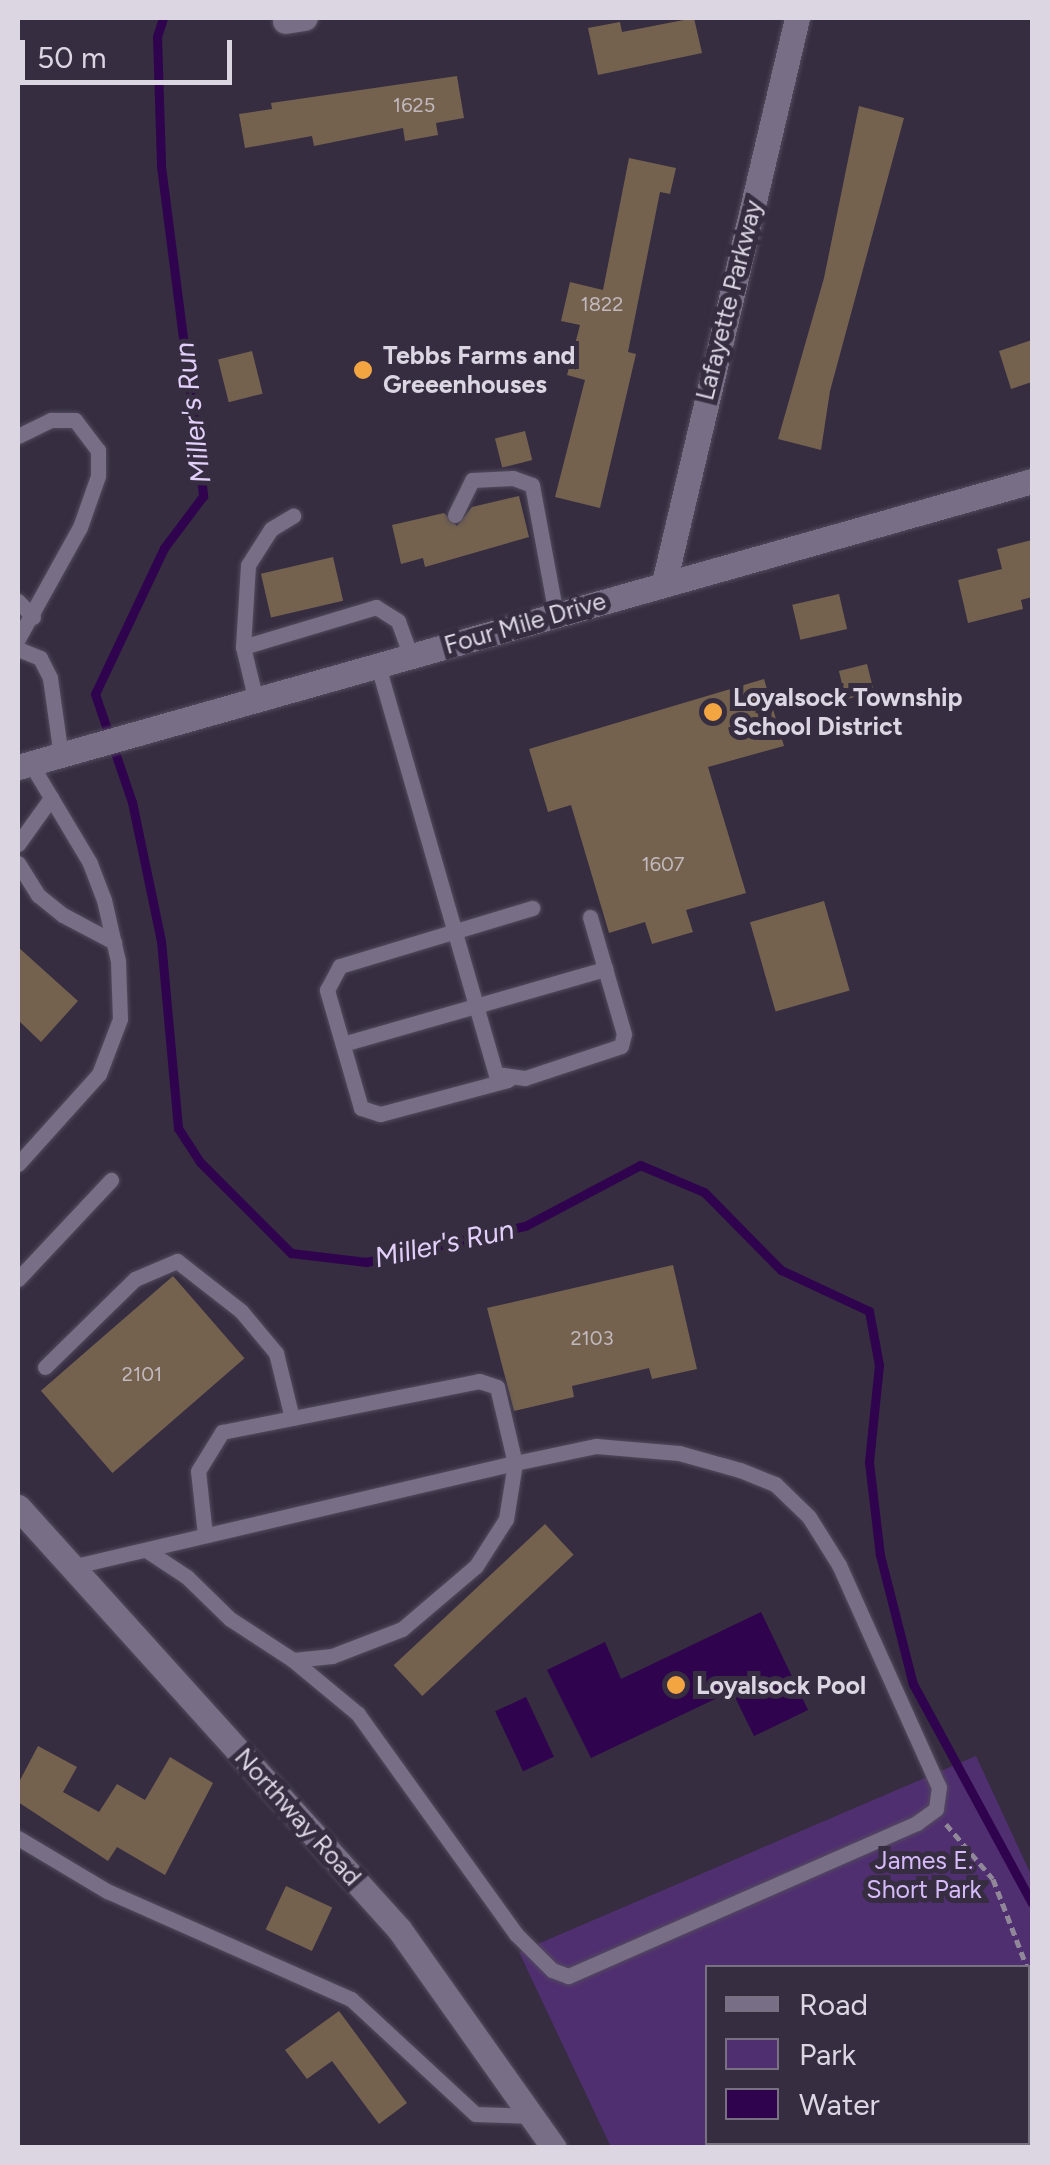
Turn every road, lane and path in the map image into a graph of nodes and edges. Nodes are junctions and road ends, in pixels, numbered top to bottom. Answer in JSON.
{"nodes":[{"id":1,"x":797,"y":18,"type":"edge"},
{"id":2,"x":18,"y":436,"type":"edge"},
{"id":3,"x":1032,"y":482,"type":"edge"},
{"id":4,"x":292,"y":516,"type":"dead end"},
{"id":5,"x":456,"y":516,"type":"dead end"},
{"id":6,"x":664,"y":583,"type":"junction"},
{"id":7,"x":18,"y":601,"type":"edge"},
{"id":8,"x":556,"y":614,"type":"junction"},
{"id":9,"x":33,"y":616,"type":"junction"},
{"id":10,"x":18,"y":640,"type":"edge"},
{"id":11,"x":243,"y":647,"type":"junction"},
{"id":12,"x":18,"y":650,"type":"edge"},
{"id":13,"x":411,"y":656,"type":"junction"},
{"id":14,"x":378,"y":666,"type":"junction"},
{"id":15,"x":256,"y":701,"type":"junction"},
{"id":16,"x":72,"y":753,"type":"junction"},
{"id":17,"x":24,"y":765,"type":"edge"},
{"id":18,"x":51,"y":798,"type":"junction"},
{"id":19,"x":18,"y":844,"type":"edge"},
{"id":20,"x":18,"y":864,"type":"edge"},
{"id":21,"x":532,"y":908,"type":"dead end"},
{"id":22,"x":590,"y":917,"type":"dead end"},
{"id":23,"x":455,"y":930,"type":"junction"},
{"id":24,"x":114,"y":942,"type":"junction"},
{"id":25,"x":605,"y":969,"type":"junction"},
{"id":26,"x":477,"y":1006,"type":"junction"},
{"id":27,"x":343,"y":1044,"type":"junction"},
{"id":28,"x":508,"y":1080,"type":"junction"},
{"id":29,"x":18,"y":1164,"type":"edge"},
{"id":30,"x":111,"y":1180,"type":"dead end"},
{"id":31,"x":18,"y":1279,"type":"edge"},
{"id":32,"x":44,"y":1367,"type":"dead end"},
{"id":33,"x":292,"y":1418,"type":"junction"},
{"id":34,"x":516,"y":1463,"type":"junction"},
{"id":35,"x":18,"y":1507,"type":"edge"},
{"id":36,"x":205,"y":1536,"type":"junction"},
{"id":37,"x":146,"y":1550,"type":"junction"},
{"id":38,"x":70,"y":1567,"type":"junction"},
{"id":39,"x":293,"y":1660,"type":"junction"},
{"id":40,"x":936,"y":1808,"type":"junction"},
{"id":41,"x":18,"y":1838,"type":"edge"},
{"id":42,"x":1026,"y":1965,"type":"edge"},
{"id":43,"x":535,"y":2116,"type":"junction"},
{"id":44,"x":554,"y":2148,"type":"edge"}],
"edges":[{"from":1,"to":6,"type":"street","name":"Lafayette Parkway"},
{"from":2,"to":9,"type":"lane"},
{"from":3,"to":6,"type":"street","name":"Four Mile Drive"},
{"from":4,"to":11,"type":"lane"},
{"from":5,"to":8,"type":"lane"},
{"from":6,"to":8,"type":"street","name":"Four Mile Drive"},
{"from":7,"to":9,"type":"lane"},
{"from":8,"to":13,"type":"street","name":"Four Mile Drive"},
{"from":9,"to":10,"type":"lane"},
{"from":11,"to":13,"type":"lane"},
{"from":11,"to":15,"type":"lane"},
{"from":12,"to":16,"type":"lane"},
{"from":13,"to":14,"type":"street","name":"Four Mile Drive"},
{"from":14,"to":15,"type":"street","name":"Four Mile Drive"},
{"from":14,"to":23,"type":"lane"},
{"from":15,"to":16,"type":"street","name":"Four Mile Drive"},
{"from":16,"to":17,"type":"street","name":"Four Mile Drive"},
{"from":17,"to":18,"type":"lane"},
{"from":18,"to":19,"type":"lane"},
{"from":18,"to":24,"type":"lane"},
{"from":20,"to":24,"type":"lane"},
{"from":21,"to":23,"type":"lane"},
{"from":22,"to":25,"type":"lane"},
{"from":23,"to":26,"type":"lane"},
{"from":23,"to":27,"type":"lane"},
{"from":24,"to":29,"type":"lane"},
{"from":25,"to":26,"type":"lane"},
{"from":25,"to":28,"type":"lane"},
{"from":26,"to":27,"type":"lane"},
{"from":26,"to":28,"type":"lane"},
{"from":27,"to":28,"type":"lane"},
{"from":30,"to":31,"type":"lane"},
{"from":32,"to":33,"type":"lane"},
{"from":33,"to":34,"type":"lane"},
{"from":33,"to":36,"type":"lane"},
{"from":34,"to":36,"type":"lane"},
{"from":34,"to":39,"type":"lane"},
{"from":34,"to":40,"type":"lane"},
{"from":35,"to":38,"type":"street","name":"Northway Road"},
{"from":36,"to":37,"type":"lane"},
{"from":37,"to":38,"type":"lane"},
{"from":37,"to":39,"type":"lane"},
{"from":38,"to":43,"type":"street","name":"Northway Road"},
{"from":39,"to":40,"type":"lane"},
{"from":40,"to":42,"type":"path"},
{"from":41,"to":43,"type":"lane"},
{"from":43,"to":44,"type":"street","name":"Northway Road"}]}
